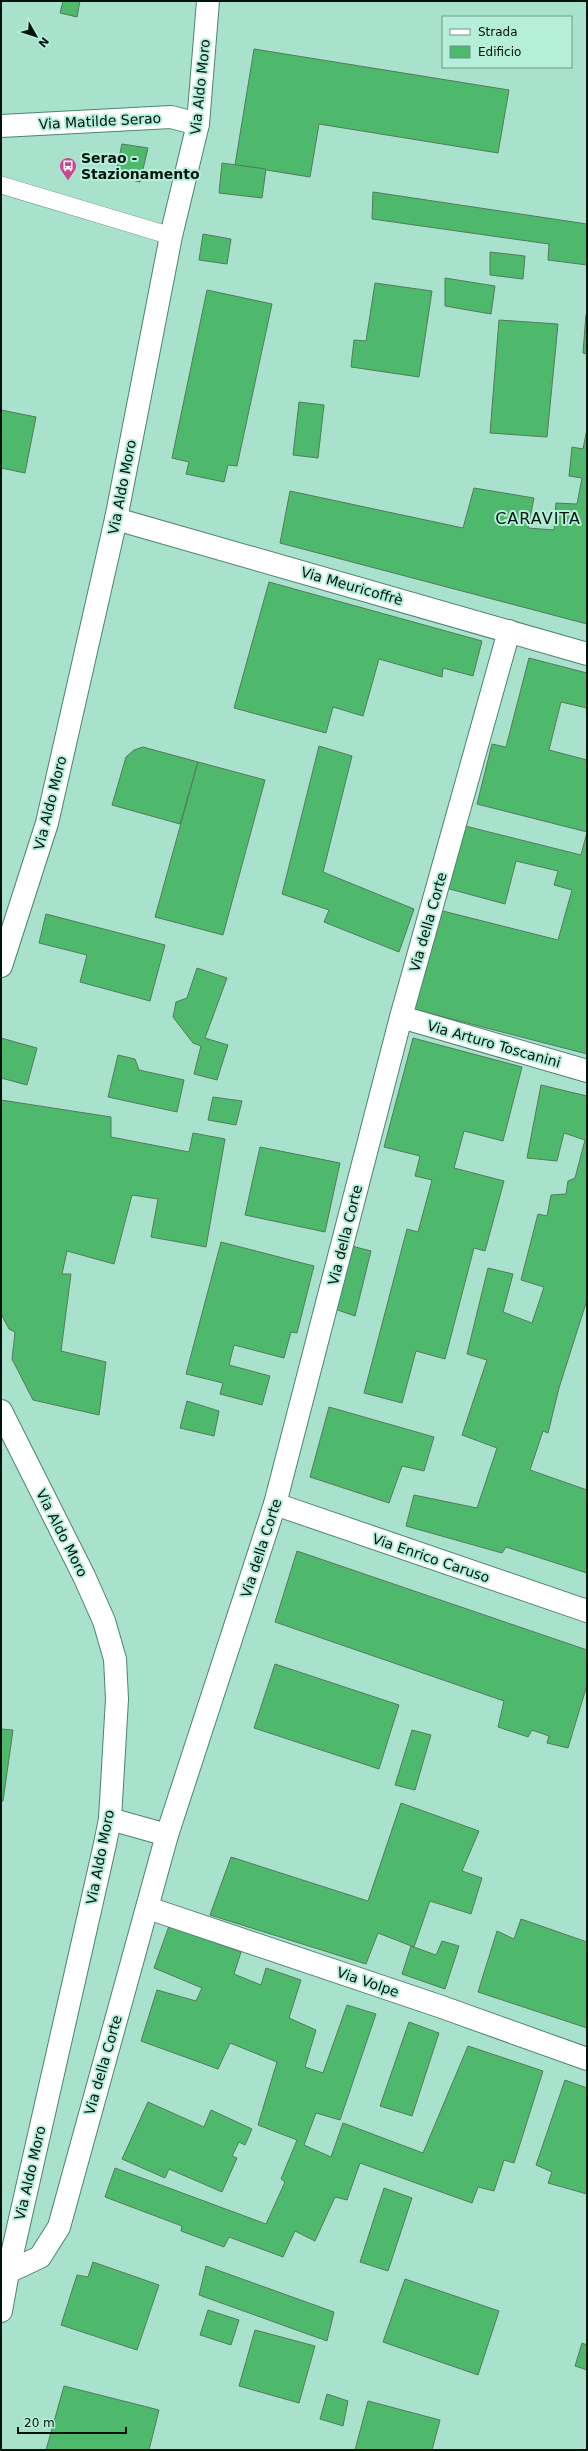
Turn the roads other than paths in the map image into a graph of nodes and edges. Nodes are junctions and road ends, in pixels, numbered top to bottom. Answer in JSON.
{"nodes":[{"id":1,"x":208,"y":1,"type":"edge"},
{"id":2,"x":198,"y":124,"type":"junction"},
{"id":3,"x":1,"y":126,"type":"edge"},
{"id":4,"x":1,"y":185,"type":"edge"},
{"id":5,"x":171,"y":236,"type":"junction"},
{"id":6,"x":116,"y":519,"type":"junction"},
{"id":7,"x":508,"y":632,"type":"junction"},
{"id":8,"x":587,"y":654,"type":"edge"},
{"id":9,"x":1,"y":966,"type":"edge"},
{"id":10,"x":401,"y":1017,"type":"junction"},
{"id":11,"x":587,"y":1072,"type":"edge"},
{"id":12,"x":1,"y":1411,"type":"edge"},
{"id":13,"x":275,"y":1504,"type":"junction"},
{"id":14,"x":587,"y":1611,"type":"edge"},
{"id":15,"x":110,"y":1819,"type":"junction"},
{"id":16,"x":167,"y":1835,"type":"junction"},
{"id":17,"x":148,"y":1908,"type":"junction"},
{"id":18,"x":587,"y":2059,"type":"edge"},
{"id":19,"x":8,"y":2272,"type":"junction"},
{"id":20,"x":1,"y":2311,"type":"edge"}],
"edges":[{"from":1,"to":2,"type":"street","name":"Via Aldo Moro"},
{"from":2,"to":3,"type":"street","name":"Via Matilde Serao"},
{"from":2,"to":5,"type":"street","name":"Via Aldo Moro"},
{"from":4,"to":5,"type":"lane"},
{"from":5,"to":6,"type":"street","name":"Via Aldo Moro"},
{"from":6,"to":7,"type":"street","name":"Via Meuricoffrè"},
{"from":6,"to":9,"type":"street","name":"Via Aldo Moro"},
{"from":7,"to":8,"type":"street","name":"Via Meuricoffrè"},
{"from":7,"to":10,"type":"street","name":"Via della Corte"},
{"from":10,"to":11,"type":"street","name":"Via Arturo Toscanini"},
{"from":10,"to":13,"type":"street","name":"Via della Corte"},
{"from":12,"to":15,"type":"street","name":"Via Aldo Moro"},
{"from":13,"to":14,"type":"street","name":"Via Enrico Caruso"},
{"from":13,"to":16,"type":"street","name":"Via della Corte"},
{"from":15,"to":16,"type":"street"},
{"from":15,"to":19,"type":"street","name":"Via Aldo Moro"},
{"from":16,"to":17,"type":"street","name":"Via della Corte"},
{"from":17,"to":18,"type":"street","name":"Via Volpe"},
{"from":17,"to":19,"type":"street","name":"Via della Corte"},
{"from":19,"to":20,"type":"street","name":"Via Aldo Moro"}]}
